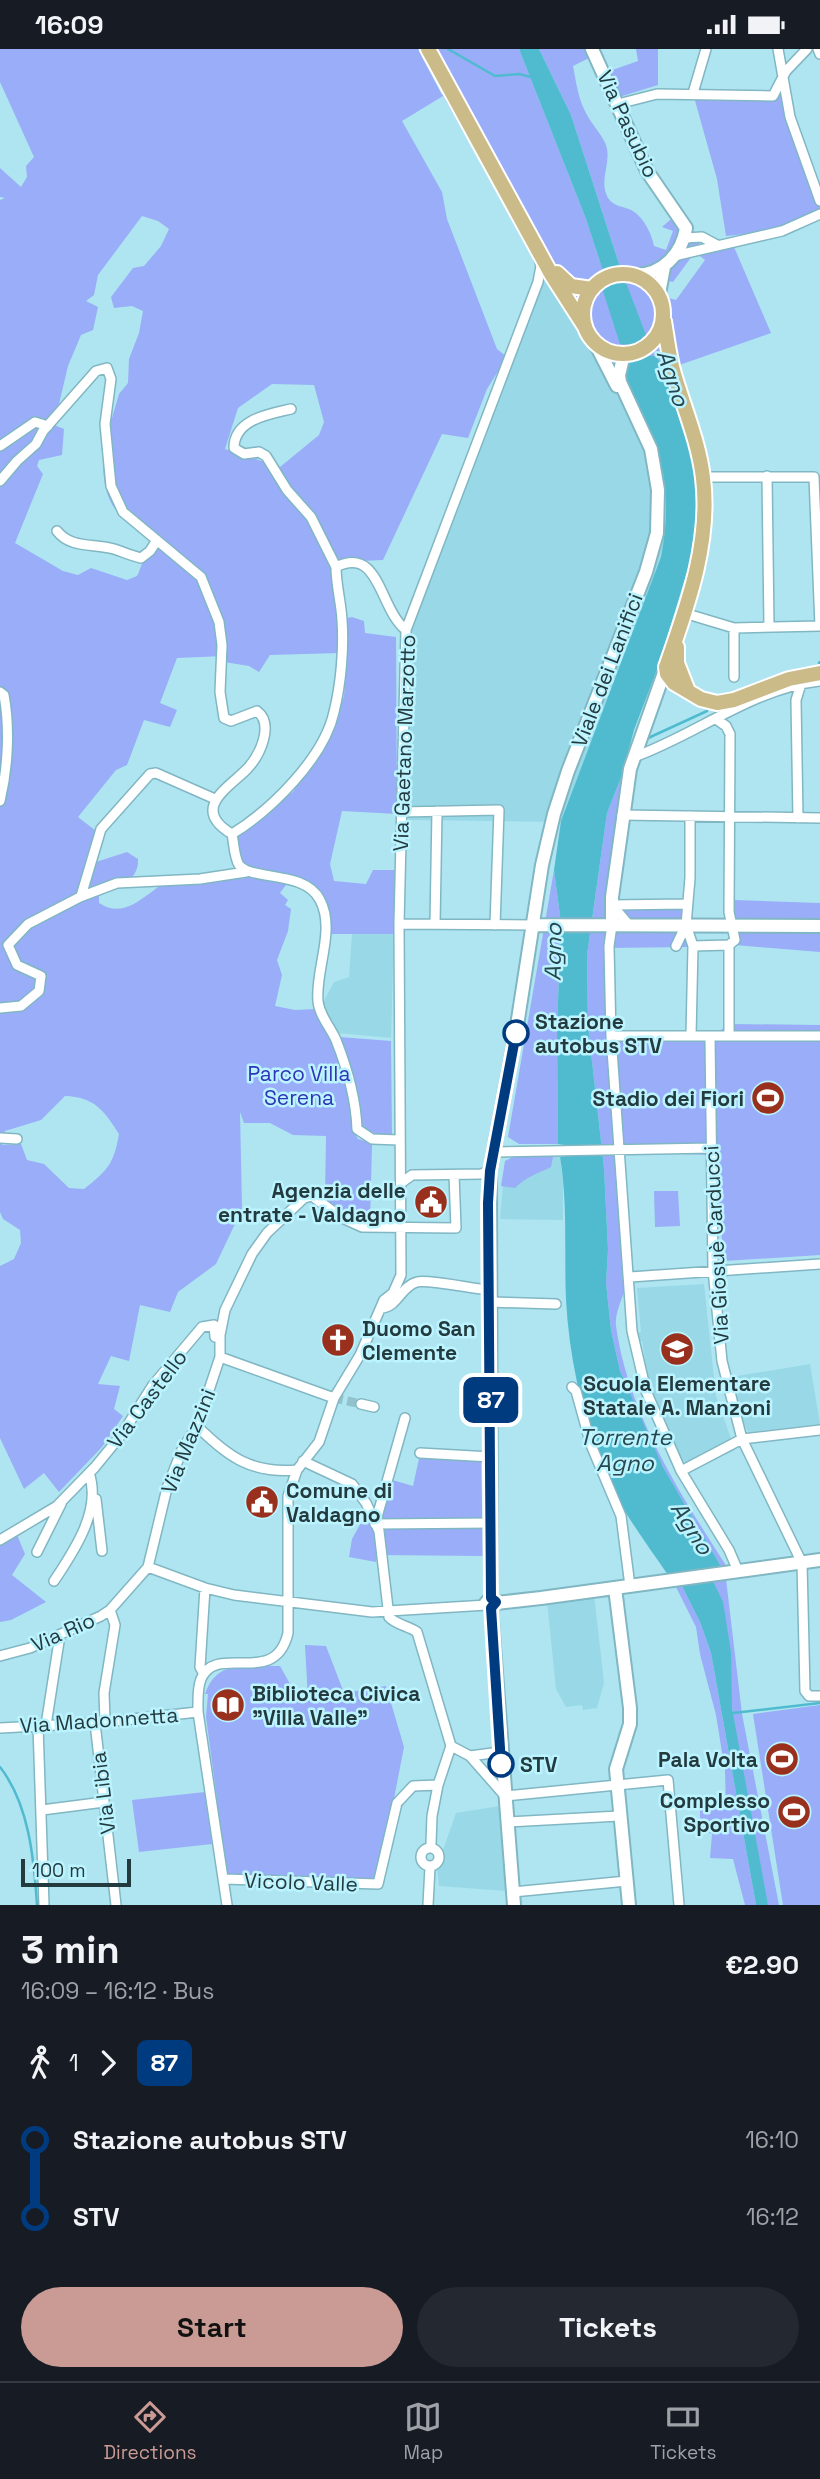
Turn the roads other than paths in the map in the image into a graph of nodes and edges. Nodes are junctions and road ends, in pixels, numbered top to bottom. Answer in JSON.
{"nodes":[{"id":1,"x":428,"y":49,"type":"edge"},
{"id":2,"x":592,"y":49,"type":"edge"},
{"id":3,"x":706,"y":49,"type":"edge"},
{"id":4,"x":778,"y":49,"type":"edge"},
{"id":5,"x":807,"y":49,"type":"edge"},
{"id":6,"x":782,"y":81,"type":"junction"},
{"id":7,"x":693,"y":93,"type":"junction"},
{"id":8,"x":618,"y":104,"type":"junction"},
{"id":9,"x":820,"y":201,"type":"edge"},
{"id":10,"x":820,"y":214,"type":"edge"},
{"id":11,"x":683,"y":220,"type":"junction"},
{"id":12,"x":702,"y":237,"type":"junction"},
{"id":13,"x":685,"y":239,"type":"junction"},
{"id":14,"x":536,"y":243,"type":"junction"},
{"id":15,"x":717,"y":245,"type":"junction"},
{"id":16,"x":668,"y":262,"type":"junction"},
{"id":17,"x":551,"y":274,"type":"junction"},
{"id":18,"x":635,"y":275,"type":"junction"},
{"id":19,"x":538,"y":282,"type":"junction"},
{"id":20,"x":596,"y":284,"type":"junction"},
{"id":21,"x":659,"y":295,"type":"junction"},
{"id":22,"x":664,"y":321,"type":"junction"},
{"id":23,"x":585,"y":327,"type":"junction"},
{"id":24,"x":594,"y":341,"type":"junction"},
{"id":25,"x":653,"y":341,"type":"junction"},
{"id":26,"x":624,"y":354,"type":"junction"},
{"id":27,"x":673,"y":371,"type":"junction"},
{"id":28,"x":291,"y":409,"type":"dead end"},
{"id":29,"x":635,"y":417,"type":"junction"},
{"id":30,"x":48,"y":426,"type":"junction"},
{"id":31,"x":0,"y":446,"type":"edge"},
{"id":32,"x":767,"y":476,"type":"junction"},
{"id":33,"x":703,"y":477,"type":"junction"},
{"id":34,"x":0,"y":481,"type":"edge"},
{"id":35,"x":57,"y":531,"type":"dead end"},
{"id":36,"x":157,"y":540,"type":"junction"},
{"id":37,"x":336,"y":567,"type":"junction"},
{"id":38,"x":684,"y":613,"type":"junction"},
{"id":39,"x":820,"y":626,"type":"edge"},
{"id":40,"x":769,"y":627,"type":"junction"},
{"id":41,"x":734,"y":628,"type":"junction"},
{"id":42,"x":406,"y":630,"type":"junction"},
{"id":43,"x":678,"y":634,"type":"junction"},
{"id":44,"x":666,"y":667,"type":"junction"},
{"id":45,"x":820,"y":673,"type":"edge"},
{"id":46,"x":734,"y":677,"type":"dead end"},
{"id":47,"x":820,"y":681,"type":"edge"},
{"id":48,"x":801,"y":684,"type":"junction"},
{"id":49,"x":684,"y":689,"type":"junction"},
{"id":50,"x":0,"y":692,"type":"edge"},
{"id":51,"x":656,"y":695,"type":"junction"},
{"id":52,"x":716,"y":719,"type":"junction"},
{"id":53,"x":637,"y":745,"type":"junction"},
{"id":54,"x":215,"y":799,"type":"junction"},
{"id":55,"x":0,"y":801,"type":"edge"},
{"id":56,"x":437,"y":811,"type":"junction"},
{"id":57,"x":401,"y":812,"type":"junction"},
{"id":58,"x":622,"y":815,"type":"junction"},
{"id":59,"x":690,"y":816,"type":"junction"},
{"id":60,"x":730,"y":816,"type":"junction"},
{"id":61,"x":798,"y":818,"type":"junction"},
{"id":62,"x":820,"y":818,"type":"edge"},
{"id":63,"x":232,"y":834,"type":"junction"},
{"id":64,"x":246,"y":872,"type":"junction"},
{"id":65,"x":81,"y":896,"type":"junction"},
{"id":66,"x":676,"y":904,"type":"junction"},
{"id":67,"x":687,"y":904,"type":"junction"},
{"id":68,"x":612,"y":905,"type":"junction"},
{"id":69,"x":399,"y":924,"type":"junction"},
{"id":70,"x":435,"y":924,"type":"junction"},
{"id":71,"x":495,"y":925,"type":"junction"},
{"id":72,"x":532,"y":925,"type":"junction"},
{"id":73,"x":612,"y":925,"type":"junction"},
{"id":74,"x":629,"y":925,"type":"junction"},
{"id":75,"x":685,"y":925,"type":"junction"},
{"id":76,"x":734,"y":926,"type":"junction"},
{"id":77,"x":820,"y":926,"type":"edge"},
{"id":78,"x":729,"y":945,"type":"junction"},
{"id":79,"x":676,"y":946,"type":"dead end"},
{"id":80,"x":693,"y":946,"type":"junction"},
{"id":81,"x":0,"y":1008,"type":"edge"},
{"id":82,"x":611,"y":1036,"type":"junction"},
{"id":83,"x":691,"y":1036,"type":"junction"},
{"id":84,"x":729,"y":1036,"type":"junction"},
{"id":85,"x":820,"y":1036,"type":"edge"},
{"id":86,"x":710,"y":1037,"type":"junction"},
{"id":87,"x":0,"y":1138,"type":"edge"},
{"id":88,"x":17,"y":1139,"type":"dead end"},
{"id":89,"x":399,"y":1140,"type":"junction"},
{"id":90,"x":712,"y":1148,"type":"junction"},
{"id":91,"x":618,"y":1151,"type":"junction"},
{"id":92,"x":494,"y":1152,"type":"junction"},
{"id":93,"x":490,"y":1171,"type":"junction"},
{"id":94,"x":454,"y":1175,"type":"junction"},
{"id":95,"x":401,"y":1183,"type":"junction"},
{"id":96,"x":401,"y":1228,"type":"junction"},
{"id":97,"x":820,"y":1263,"type":"edge"},
{"id":98,"x":713,"y":1270,"type":"junction"},
{"id":99,"x":630,"y":1277,"type":"junction"},
{"id":100,"x":489,"y":1296,"type":"junction"},
{"id":101,"x":556,"y":1304,"type":"dead end"},
{"id":102,"x":382,"y":1308,"type":"junction"},
{"id":103,"x":220,"y":1352,"type":"junction"},
{"id":104,"x":572,"y":1387,"type":"dead end"},
{"id":105,"x":334,"y":1398,"type":"junction"},
{"id":106,"x":361,"y":1403,"type":"tunnel mouth"},
{"id":107,"x":374,"y":1407,"type":"dead end"},
{"id":108,"x":405,"y":1418,"type":"dead end"},
{"id":109,"x":197,"y":1426,"type":"junction"},
{"id":110,"x":820,"y":1430,"type":"edge"},
{"id":111,"x":742,"y":1439,"type":"junction"},
{"id":112,"x":420,"y":1453,"type":"dead end"},
{"id":113,"x":491,"y":1457,"type":"junction"},
{"id":114,"x":303,"y":1461,"type":"junction"},
{"id":115,"x":92,"y":1470,"type":"junction"},
{"id":116,"x":297,"y":1470,"type":"junction"},
{"id":117,"x":681,"y":1471,"type":"junction"},
{"id":118,"x":61,"y":1502,"type":"junction"},
{"id":119,"x":491,"y":1523,"type":"junction"},
{"id":120,"x":375,"y":1524,"type":"junction"},
{"id":121,"x":0,"y":1540,"type":"edge"},
{"id":122,"x":102,"y":1551,"type":"dead end"},
{"id":123,"x":37,"y":1552,"type":"dead end"},
{"id":124,"x":820,"y":1560,"type":"edge"},
{"id":125,"x":802,"y":1563,"type":"junction"},
{"id":126,"x":148,"y":1567,"type":"junction"},
{"id":127,"x":738,"y":1571,"type":"junction"},
{"id":128,"x":54,"y":1581,"type":"dead end"},
{"id":129,"x":630,"y":1586,"type":"junction"},
{"id":130,"x":205,"y":1588,"type":"junction"},
{"id":131,"x":615,"y":1588,"type":"junction"},
{"id":132,"x":290,"y":1601,"type":"junction"},
{"id":133,"x":491,"y":1603,"type":"junction"},
{"id":134,"x":110,"y":1610,"type":"junction"},
{"id":135,"x":389,"y":1610,"type":"junction"},
{"id":136,"x":60,"y":1635,"type":"junction"},
{"id":137,"x":0,"y":1657,"type":"edge"},
{"id":138,"x":204,"y":1674,"type":"junction"},
{"id":139,"x":820,"y":1696,"type":"edge"},
{"id":140,"x":198,"y":1712,"type":"junction"},
{"id":141,"x":100,"y":1722,"type":"junction"},
{"id":142,"x":42,"y":1726,"type":"junction"},
{"id":143,"x":0,"y":1728,"type":"edge"},
{"id":144,"x":452,"y":1747,"type":"junction"},
{"id":145,"x":500,"y":1752,"type":"junction"},
{"id":146,"x":470,"y":1756,"type":"junction"},
{"id":147,"x":616,"y":1783,"type":"junction"},
{"id":148,"x":438,"y":1785,"type":"junction"},
{"id":149,"x":505,"y":1796,"type":"junction"},
{"id":150,"x":104,"y":1802,"type":"junction"},
{"id":151,"x":42,"y":1810,"type":"junction"},
{"id":152,"x":619,"y":1816,"type":"junction"},
{"id":153,"x":508,"y":1822,"type":"junction"},
{"id":154,"x":431,"y":1843,"type":"dead end"},
{"id":155,"x":430,"y":1867,"type":"dead end"},
{"id":156,"x":224,"y":1879,"type":"junction"},
{"id":157,"x":626,"y":1881,"type":"junction"},
{"id":158,"x":513,"y":1898,"type":"edge"},
{"id":159,"x":44,"y":1905,"type":"edge"},
{"id":160,"x":116,"y":1905,"type":"edge"},
{"id":161,"x":227,"y":1905,"type":"edge"},
{"id":162,"x":428,"y":1905,"type":"edge"},
{"id":163,"x":629,"y":1905,"type":"edge"},
{"id":164,"x":680,"y":1905,"type":"edge"}],
"edges":[{"from":1,"to":14,"type":"main road"},
{"from":2,"to":8,"type":"main road","name":"Via Pasubio"},
{"from":3,"to":7,"type":"street"},
{"from":4,"to":6,"type":"street"},
{"from":5,"to":6,"type":"street"},
{"from":6,"to":7,"type":"street"},
{"from":6,"to":9,"type":"street"},
{"from":7,"to":8,"type":"street"},
{"from":8,"to":11,"type":"main road","name":"Via Pasubio"},
{"from":10,"to":15,"type":"street"},
{"from":11,"to":12,"type":"street"},
{"from":11,"to":13,"type":"main road"},
{"from":12,"to":13,"type":"street"},
{"from":12,"to":15,"type":"street"},
{"from":13,"to":16,"type":"main road"},
{"from":14,"to":17,"type":"main road"},
{"from":14,"to":19,"type":"street","name":"Via Gaetano Marzotto"},
{"from":14,"to":20,"type":"main road"},
{"from":15,"to":16,"type":"street"},
{"from":16,"to":18,"type":"main road"},
{"from":16,"to":21,"type":"main road"},
{"from":17,"to":19,"type":"street"},
{"from":17,"to":23,"type":"main road"},
{"from":18,"to":20,"type":"main road"},
{"from":18,"to":21,"type":"main road"},
{"from":19,"to":42,"type":"street","name":"Via Gaetano Marzotto"},
{"from":20,"to":23,"type":"main road"},
{"from":21,"to":22,"type":"main road"},
{"from":22,"to":25,"type":"main road"},
{"from":22,"to":27,"type":"main road"},
{"from":23,"to":24,"type":"main road"},
{"from":24,"to":26,"type":"main road"},
{"from":24,"to":29,"type":"main road","name":"Viale dei Lanifici"},
{"from":25,"to":26,"type":"main road"},
{"from":25,"to":27,"type":"main road"},
{"from":26,"to":29,"type":"main road","name":"Viale dei Lanifici"},
{"from":27,"to":33,"type":"main road"},
{"from":28,"to":37,"type":"street"},
{"from":29,"to":72,"type":"main road","name":"Viale dei Lanifici"},
{"from":30,"to":31,"type":"street"},
{"from":30,"to":34,"type":"street"},
{"from":30,"to":36,"type":"street"},
{"from":32,"to":33,"type":"street"},
{"from":32,"to":39,"type":"street"},
{"from":32,"to":40,"type":"street"},
{"from":33,"to":38,"type":"main road"},
{"from":35,"to":36,"type":"street"},
{"from":36,"to":54,"type":"street"},
{"from":37,"to":42,"type":"street"},
{"from":37,"to":63,"type":"street"},
{"from":38,"to":41,"type":"street"},
{"from":38,"to":43,"type":"main road"},
{"from":39,"to":40,"type":"street"},
{"from":40,"to":41,"type":"street"},
{"from":41,"to":46,"type":"street"},
{"from":42,"to":57,"type":"street","name":"Via Gaetano Marzotto"},
{"from":43,"to":44,"type":"main road"},
{"from":43,"to":49,"type":"main road"},
{"from":44,"to":49,"type":"main road"},
{"from":44,"to":51,"type":"main road"},
{"from":45,"to":49,"type":"main road"},
{"from":47,"to":48,"type":"street"},
{"from":48,"to":52,"type":"street"},
{"from":48,"to":61,"type":"street"},
{"from":49,"to":51,"type":"main road"},
{"from":50,"to":55,"type":"street"},
{"from":51,"to":53,"type":"main road"},
{"from":52,"to":53,"type":"street"},
{"from":52,"to":60,"type":"street"},
{"from":53,"to":58,"type":"main road"},
{"from":54,"to":63,"type":"street"},
{"from":54,"to":65,"type":"street"},
{"from":56,"to":57,"type":"street"},
{"from":56,"to":70,"type":"street"},
{"from":56,"to":71,"type":"street"},
{"from":57,"to":69,"type":"street","name":"Via Gaetano Marzotto"},
{"from":58,"to":59,"type":"street"},
{"from":58,"to":68,"type":"main road"},
{"from":59,"to":60,"type":"street"},
{"from":59,"to":67,"type":"street"},
{"from":60,"to":61,"type":"street"},
{"from":60,"to":76,"type":"street"},
{"from":61,"to":62,"type":"street"},
{"from":63,"to":64,"type":"street"},
{"from":64,"to":65,"type":"street"},
{"from":64,"to":89,"type":"street"},
{"from":65,"to":81,"type":"street"},
{"from":66,"to":67,"type":"street"},
{"from":66,"to":68,"type":"street"},
{"from":66,"to":75,"type":"street"},
{"from":67,"to":75,"type":"street"},
{"from":68,"to":73,"type":"main road"},
{"from":68,"to":74,"type":"street"},
{"from":69,"to":70,"type":"street"},
{"from":69,"to":89,"type":"street","name":"Via Gaetano Marzotto"},
{"from":70,"to":71,"type":"street"},
{"from":71,"to":72,"type":"street"},
{"from":72,"to":73,"type":"main road"},
{"from":72,"to":92,"type":"main road","name":"Viale dei Lanifici"},
{"from":73,"to":74,"type":"main road"},
{"from":73,"to":82,"type":"street"},
{"from":74,"to":75,"type":"main road"},
{"from":75,"to":76,"type":"main road"},
{"from":75,"to":79,"type":"street"},
{"from":75,"to":80,"type":"street"},
{"from":76,"to":77,"type":"main road"},
{"from":76,"to":78,"type":"street"},
{"from":78,"to":80,"type":"street"},
{"from":78,"to":84,"type":"street"},
{"from":80,"to":83,"type":"street"},
{"from":82,"to":83,"type":"street"},
{"from":82,"to":91,"type":"street"},
{"from":83,"to":86,"type":"street"},
{"from":84,"to":85,"type":"street"},
{"from":84,"to":86,"type":"street"},
{"from":86,"to":90,"type":"street","name":"Via Giosuè Carducci"},
{"from":87,"to":88,"type":"street"},
{"from":89,"to":95,"type":"street","name":"Via Gaetano Marzotto"},
{"from":90,"to":91,"type":"street"},
{"from":90,"to":98,"type":"street","name":"Via Giosuè Carducci"},
{"from":91,"to":92,"type":"street"},
{"from":91,"to":99,"type":"street"},
{"from":92,"to":93,"type":"main road","name":"Viale dei Lanifici"},
{"from":93,"to":94,"type":"street"},
{"from":93,"to":100,"type":"main road","name":"Viale dei Lanifici"},
{"from":94,"to":95,"type":"street"},
{"from":94,"to":96,"type":"street","name":"Via Mazzini"},
{"from":95,"to":96,"type":"street","name":"Via Gaetano Marzotto"},
{"from":96,"to":102,"type":"street","name":"Via Gaetano Marzotto"},
{"from":96,"to":103,"type":"street","name":"Via Mazzini"},
{"from":97,"to":98,"type":"street"},
{"from":98,"to":99,"type":"street"},
{"from":98,"to":111,"type":"street","name":"Via Giosuè Carducci"},
{"from":99,"to":117,"type":"street"},
{"from":100,"to":101,"type":"street"},
{"from":100,"to":102,"type":"street"},
{"from":100,"to":113,"type":"main road","name":"Viale dei Lanifici"},
{"from":102,"to":105,"type":"street","name":"Via Gaetano Marzotto"},
{"from":103,"to":105,"type":"street"},
{"from":103,"to":109,"type":"street","name":"Via Mazzini"},
{"from":103,"to":115,"type":"street","name":"Via Castello"},
{"from":104,"to":129,"type":"street"},
{"from":105,"to":114,"type":"street","name":"Via Gaetano Marzotto"},
{"from":106,"to":107,"type":"street"},
{"from":108,"to":120,"type":"street"},
{"from":109,"to":116,"type":"street"},
{"from":109,"to":126,"type":"street","name":"Via Mazzini"},
{"from":110,"to":111,"type":"street"},
{"from":111,"to":117,"type":"street"},
{"from":111,"to":125,"type":"street","name":"Via Giosuè Carducci"},
{"from":112,"to":113,"type":"street"},
{"from":113,"to":119,"type":"main road","name":"Viale dei Lanifici"},
{"from":114,"to":116,"type":"street","name":"Via Gaetano Marzotto"},
{"from":114,"to":120,"type":"street"},
{"from":115,"to":118,"type":"street","name":"Via Castello"},
{"from":115,"to":122,"type":"street","name":"Via Castello"},
{"from":115,"to":128,"type":"street"},
{"from":116,"to":132,"type":"street","name":"Via Gaetano Marzotto"},
{"from":117,"to":127,"type":"street"},
{"from":118,"to":121,"type":"street","name":"Via Castello"},
{"from":118,"to":123,"type":"street","name":"Via Castello"},
{"from":119,"to":120,"type":"street"},
{"from":119,"to":133,"type":"main road","name":"Viale dei Lanifici"},
{"from":120,"to":135,"type":"street"},
{"from":124,"to":125,"type":"main road"},
{"from":125,"to":127,"type":"main road"},
{"from":125,"to":139,"type":"street"},
{"from":126,"to":130,"type":"street"},
{"from":126,"to":134,"type":"street","name":"Via Rio"},
{"from":127,"to":129,"type":"main road"},
{"from":129,"to":131,"type":"main road"},
{"from":130,"to":132,"type":"street"},
{"from":130,"to":138,"type":"street"},
{"from":131,"to":133,"type":"main road"},
{"from":131,"to":147,"type":"main road"},
{"from":132,"to":135,"type":"street"},
{"from":132,"to":138,"type":"street","name":"Via Gaetano Marzotto"},
{"from":133,"to":135,"type":"street"},
{"from":133,"to":145,"type":"main road","name":"Viale dei Lanifici"},
{"from":134,"to":136,"type":"street","name":"Via Rio"},
{"from":134,"to":141,"type":"street","name":"Via Libia"},
{"from":135,"to":144,"type":"street"},
{"from":136,"to":137,"type":"street","name":"Via Rio"},
{"from":136,"to":142,"type":"street"},
{"from":138,"to":140,"type":"street"},
{"from":140,"to":141,"type":"street","name":"Via Madonnetta"},
{"from":140,"to":156,"type":"street"},
{"from":141,"to":142,"type":"street","name":"Via Madonnetta"},
{"from":141,"to":150,"type":"street","name":"Via Libia"},
{"from":142,"to":143,"type":"street","name":"Via Madonnetta"},
{"from":142,"to":151,"type":"street"},
{"from":144,"to":146,"type":"street"},
{"from":144,"to":148,"type":"street"},
{"from":145,"to":146,"type":"street"},
{"from":145,"to":149,"type":"main road","name":"Viale dei Lanifici"},
{"from":146,"to":149,"type":"street"},
{"from":147,"to":149,"type":"street"},
{"from":147,"to":152,"type":"main road"},
{"from":147,"to":164,"type":"street"},
{"from":148,"to":154,"type":"street"},
{"from":148,"to":156,"type":"street","name":"Vicolo Valle"},
{"from":149,"to":153,"type":"main road","name":"Viale dei Lanifici"},
{"from":150,"to":151,"type":"street"},
{"from":150,"to":160,"type":"street","name":"Via Libia"},
{"from":151,"to":159,"type":"street"},
{"from":152,"to":153,"type":"street"},
{"from":152,"to":157,"type":"main road"},
{"from":153,"to":158,"type":"main road","name":"Viale dei Lanifici"},
{"from":155,"to":162,"type":"street"},
{"from":156,"to":161,"type":"street"},
{"from":157,"to":158,"type":"street"},
{"from":157,"to":163,"type":"main road"}]}
